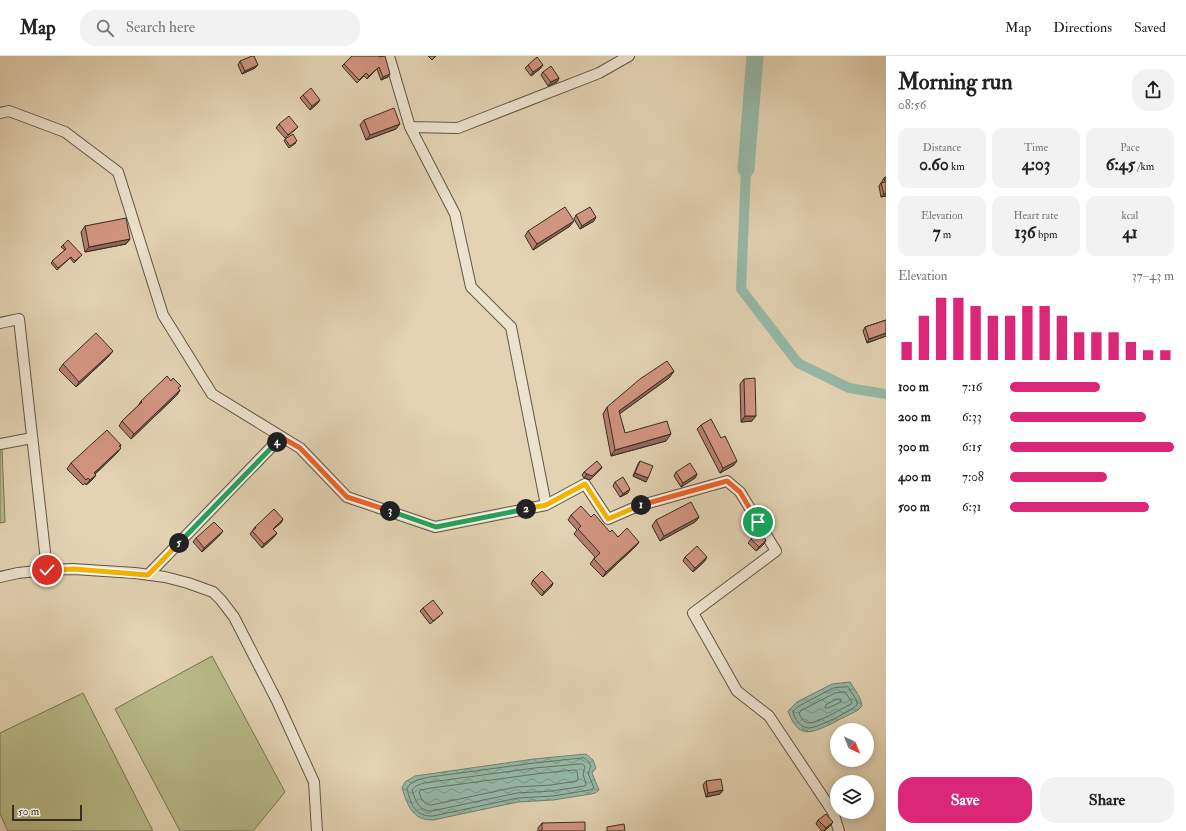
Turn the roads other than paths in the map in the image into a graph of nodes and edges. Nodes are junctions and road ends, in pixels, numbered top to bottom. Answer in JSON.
{"nodes":[{"id":1,"x":389,"y":56,"type":"edge"},
{"id":2,"x":629,"y":56,"type":"edge"},
{"id":3,"x":0,"y":113,"type":"edge"},
{"id":4,"x":410,"y":127,"type":"junction"},
{"id":5,"x":0,"y":323,"type":"edge"},
{"id":6,"x":281,"y":437,"type":"junction"},
{"id":7,"x":32,"y":438,"type":"junction"},
{"id":8,"x":0,"y":444,"type":"edge"},
{"id":9,"x":546,"y":505,"type":"junction"},
{"id":10,"x":47,"y":570,"type":"junction"},
{"id":11,"x":148,"y":575,"type":"junction"},
{"id":12,"x":0,"y":577,"type":"edge"},
{"id":13,"x":317,"y":831,"type":"edge"},
{"id":14,"x":839,"y":831,"type":"edge"}],
"edges":[{"from":1,"to":4,"type":"street"},
{"from":2,"to":4,"type":"street"},
{"from":3,"to":6,"type":"street"},
{"from":4,"to":9,"type":"street"},
{"from":5,"to":7,"type":"street"},
{"from":6,"to":9,"type":"street"},
{"from":6,"to":11,"type":"street"},
{"from":7,"to":8,"type":"street"},
{"from":7,"to":10,"type":"street"},
{"from":9,"to":14,"type":"street"},
{"from":10,"to":11,"type":"street"},
{"from":10,"to":12,"type":"street"},
{"from":11,"to":13,"type":"street"}]}
